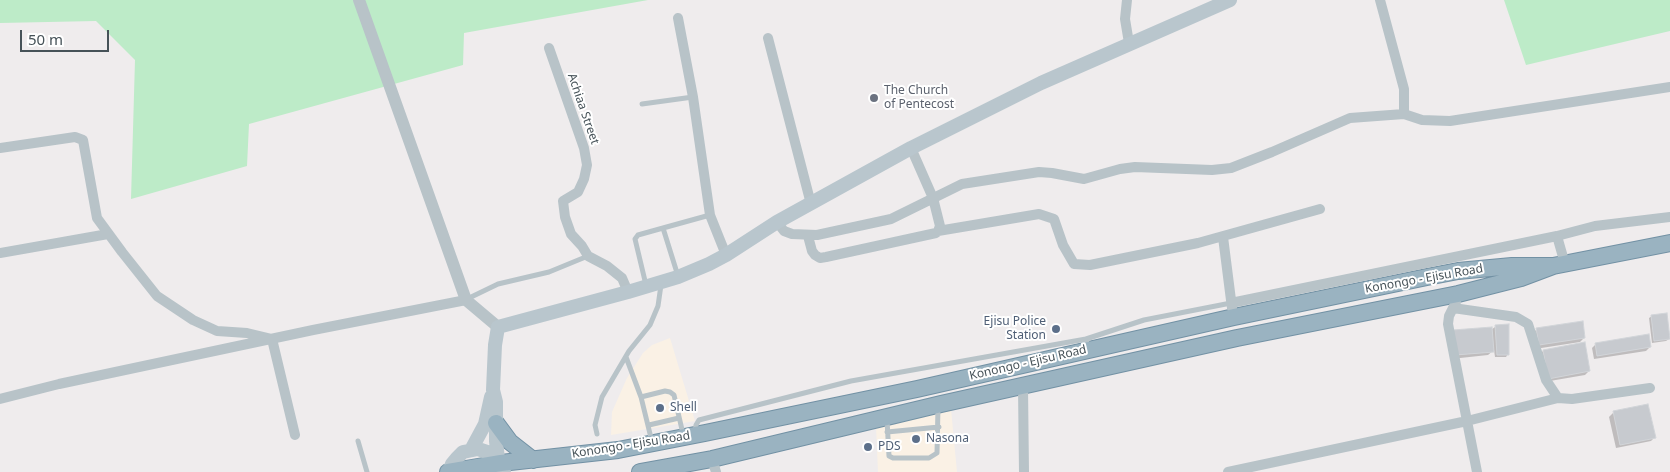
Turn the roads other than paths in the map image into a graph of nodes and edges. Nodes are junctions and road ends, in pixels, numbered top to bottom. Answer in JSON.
{"nodes":[{"id":1,"x":359,"y":0,"type":"edge"},
{"id":2,"x":1127,"y":0,"type":"edge"},
{"id":3,"x":1230,"y":0,"type":"edge"},
{"id":4,"x":1380,"y":0,"type":"edge"},
{"id":5,"x":678,"y":18,"type":"dead end"},
{"id":6,"x":768,"y":38,"type":"dead end"},
{"id":7,"x":1129,"y":43,"type":"junction"},
{"id":8,"x":548,"y":48,"type":"dead end"},
{"id":9,"x":1670,"y":87,"type":"edge"},
{"id":10,"x":693,"y":97,"type":"junction"},
{"id":11,"x":642,"y":104,"type":"dead end"},
{"id":12,"x":1404,"y":114,"type":"junction"},
{"id":13,"x":0,"y":148,"type":"edge"},
{"id":14,"x":911,"y":148,"type":"junction"},
{"id":15,"x":933,"y":198,"type":"junction"},
{"id":16,"x":811,"y":204,"type":"junction"},
{"id":17,"x":1320,"y":209,"type":"dead end"},
{"id":18,"x":710,"y":215,"type":"junction"},
{"id":19,"x":1670,"y":216,"type":"edge"},
{"id":20,"x":777,"y":222,"type":"junction"},
{"id":21,"x":663,"y":228,"type":"junction"},
{"id":22,"x":938,"y":231,"type":"junction"},
{"id":23,"x":108,"y":234,"type":"junction"},
{"id":24,"x":808,"y":236,"type":"junction"},
{"id":25,"x":1557,"y":236,"type":"junction"},
{"id":26,"x":1223,"y":237,"type":"junction"},
{"id":27,"x":1670,"y":243,"type":"edge"},
{"id":28,"x":0,"y":253,"type":"edge"},
{"id":29,"x":726,"y":255,"type":"junction"},
{"id":30,"x":588,"y":256,"type":"junction"},
{"id":31,"x":1559,"y":265,"type":"junction"},
{"id":32,"x":678,"y":277,"type":"junction"},
{"id":33,"x":661,"y":282,"type":"junction"},
{"id":34,"x":646,"y":285,"type":"junction"},
{"id":35,"x":628,"y":292,"type":"junction"},
{"id":36,"x":466,"y":300,"type":"junction"},
{"id":37,"x":1456,"y":301,"type":"junction"},
{"id":38,"x":1232,"y":310,"type":"junction"},
{"id":39,"x":498,"y":327,"type":"junction"},
{"id":40,"x":272,"y":339,"type":"junction"},
{"id":41,"x":626,"y":357,"type":"junction"},
{"id":42,"x":1022,"y":387,"type":"junction"},
{"id":43,"x":1650,"y":388,"type":"dead end"},
{"id":44,"x":493,"y":390,"type":"junction"},
{"id":45,"x":641,"y":397,"type":"junction"},
{"id":46,"x":1558,"y":398,"type":"junction"},
{"id":47,"x":0,"y":399,"type":"edge"},
{"id":48,"x":938,"y":404,"type":"junction"},
{"id":49,"x":679,"y":418,"type":"junction"},
{"id":50,"x":1466,"y":421,"type":"junction"},
{"id":51,"x":496,"y":423,"type":"junction"},
{"id":52,"x":887,"y":424,"type":"junction"},
{"id":53,"x":649,"y":425,"type":"junction"},
{"id":54,"x":939,"y":427,"type":"junction"},
{"id":55,"x":596,"y":434,"type":"dead end"},
{"id":56,"x":295,"y":435,"type":"dead end"},
{"id":57,"x":689,"y":436,"type":"junction"},
{"id":58,"x":358,"y":441,"type":"dead end"},
{"id":59,"x":652,"y":443,"type":"junction"},
{"id":60,"x":471,"y":450,"type":"junction"},
{"id":61,"x":533,"y":460,"type":"junction"},
{"id":62,"x":501,"y":465,"type":"edge"},
{"id":63,"x":714,"y":466,"type":"edge"},
{"id":64,"x":682,"y":468,"type":"edge"},
{"id":65,"x":367,"y":472,"type":"edge"},
{"id":66,"x":449,"y":472,"type":"edge"},
{"id":67,"x":640,"y":472,"type":"edge"},
{"id":68,"x":1024,"y":472,"type":"edge"},
{"id":69,"x":1228,"y":472,"type":"edge"},
{"id":70,"x":1477,"y":472,"type":"edge"}],
"edges":[{"from":1,"to":36,"type":"street"},
{"from":2,"to":7,"type":"street"},
{"from":3,"to":7,"type":"main road"},
{"from":4,"to":12,"type":"street"},
{"from":5,"to":10,"type":"street"},
{"from":6,"to":16,"type":"street"},
{"from":7,"to":14,"type":"main road"},
{"from":8,"to":30,"type":"street","name":"Achiaa Street"},
{"from":9,"to":12,"type":"street"},
{"from":10,"to":11,"type":"lane"},
{"from":10,"to":18,"type":"street"},
{"from":12,"to":15,"type":"street"},
{"from":13,"to":23,"type":"street"},
{"from":14,"to":15,"type":"street"},
{"from":14,"to":16,"type":"main road"},
{"from":15,"to":22,"type":"street"},
{"from":15,"to":24,"type":"street"},
{"from":16,"to":20,"type":"main road"},
{"from":17,"to":26,"type":"street"},
{"from":18,"to":21,"type":"lane"},
{"from":18,"to":29,"type":"street"},
{"from":19,"to":25,"type":"street"},
{"from":20,"to":24,"type":"street"},
{"from":20,"to":29,"type":"main road"},
{"from":21,"to":32,"type":"lane"},
{"from":21,"to":34,"type":"lane"},
{"from":22,"to":24,"type":"street"},
{"from":22,"to":26,"type":"street"},
{"from":23,"to":28,"type":"street"},
{"from":23,"to":40,"type":"street"},
{"from":25,"to":31,"type":"street"},
{"from":25,"to":38,"type":"street"},
{"from":26,"to":38,"type":"street"},
{"from":27,"to":31,"type":"highway","name":"Konongo - Ejisu Road"},
{"from":29,"to":32,"type":"main road"},
{"from":30,"to":35,"type":"street","name":"Achiaa Street"},
{"from":30,"to":36,"type":"lane"},
{"from":31,"to":37,"type":"highway","name":"Konongo - Ejisu Road"},
{"from":31,"to":38,"type":"highway","name":"Konongo - Ejisu Road"},
{"from":32,"to":33,"type":"main road"},
{"from":33,"to":34,"type":"main road"},
{"from":33,"to":41,"type":"lane"},
{"from":34,"to":35,"type":"main road"},
{"from":35,"to":39,"type":"main road"},
{"from":36,"to":39,"type":"street"},
{"from":36,"to":40,"type":"street"},
{"from":37,"to":42,"type":"highway","name":"Konongo - Ejisu Road"},
{"from":37,"to":46,"type":"street"},
{"from":37,"to":50,"type":"street"},
{"from":38,"to":57,"type":"highway","name":"Konongo - Ejisu Road"},
{"from":39,"to":44,"type":"main road"},
{"from":40,"to":47,"type":"street"},
{"from":40,"to":56,"type":"street"},
{"from":41,"to":45,"type":"lane"},
{"from":41,"to":55,"type":"lane"},
{"from":42,"to":48,"type":"highway","name":"Konongo - Ejisu Road"},
{"from":42,"to":68,"type":"street"},
{"from":43,"to":46,"type":"street"},
{"from":44,"to":51,"type":"main road"},
{"from":44,"to":60,"type":"main road"},
{"from":45,"to":49,"type":"lane"},
{"from":45,"to":53,"type":"lane"},
{"from":46,"to":50,"type":"street"},
{"from":48,"to":52,"type":"highway","name":"Konongo - Ejisu Road"},
{"from":48,"to":54,"type":"lane"},
{"from":49,"to":53,"type":"lane"},
{"from":49,"to":57,"type":"lane"},
{"from":50,"to":69,"type":"street"},
{"from":50,"to":70,"type":"street"},
{"from":51,"to":61,"type":"highway"},
{"from":51,"to":62,"type":"main road"},
{"from":52,"to":54,"type":"lane"},
{"from":52,"to":54,"type":"lane"},
{"from":52,"to":63,"type":"highway","name":"Konongo - Ejisu Road"},
{"from":53,"to":59,"type":"lane"},
{"from":57,"to":59,"type":"highway","name":"Konongo - Ejisu Road"},
{"from":58,"to":65,"type":"lane"},
{"from":59,"to":61,"type":"highway","name":"Konongo - Ejisu Road"},
{"from":60,"to":62,"type":"main road","name":"Konongo - Ejisu Road"},
{"from":60,"to":66,"type":"main road","name":"Konongo - Ejisu Road"},
{"from":61,"to":62,"type":"highway","name":"Konongo - Ejisu Road"},
{"from":62,"to":66,"type":"highway","name":"Konongo - Ejisu Road"},
{"from":63,"to":64,"type":"highway","name":"Konongo - Ejisu Road"},
{"from":64,"to":67,"type":"highway","name":"Konongo - Ejisu Road"}]}
